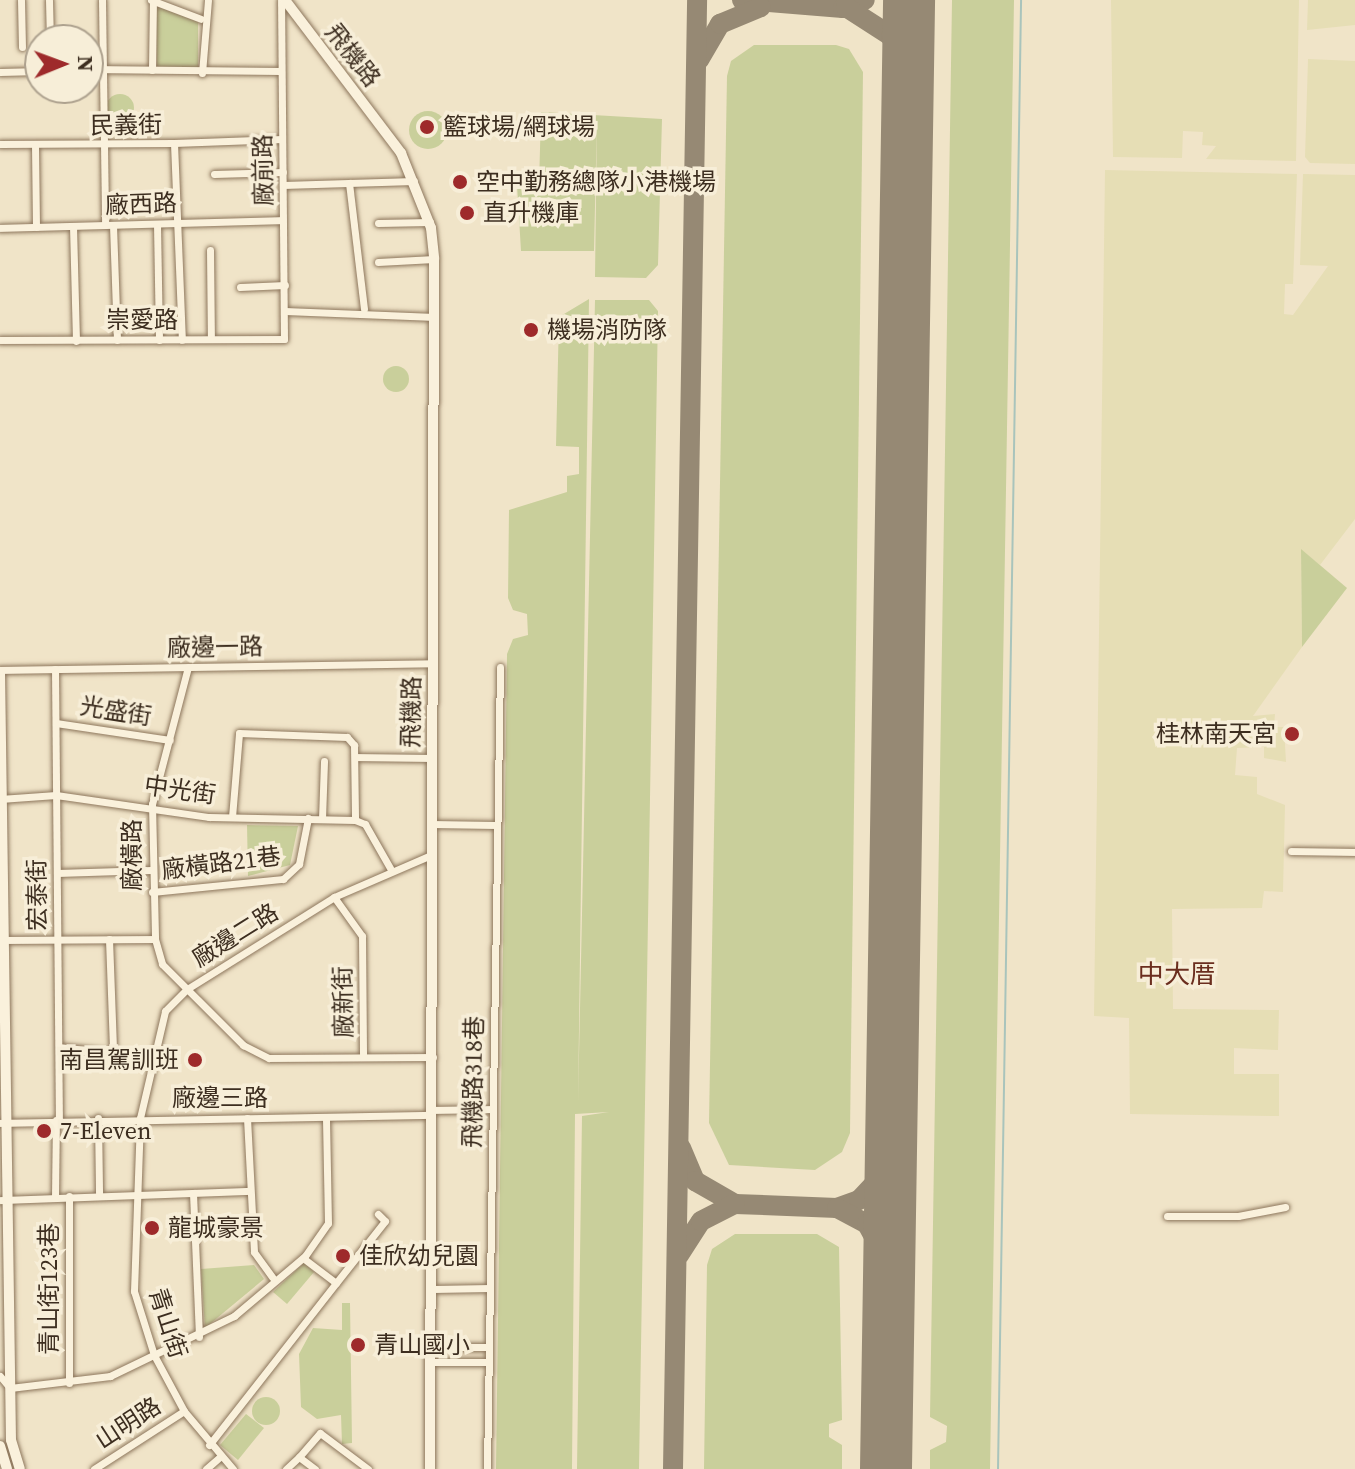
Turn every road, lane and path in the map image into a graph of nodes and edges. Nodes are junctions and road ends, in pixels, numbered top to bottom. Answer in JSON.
{"nodes":[{"id":1,"x":21,"y":0,"type":"edge"},
{"id":2,"x":49,"y":0,"type":"edge"},
{"id":3,"x":102,"y":0,"type":"edge"},
{"id":4,"x":208,"y":0,"type":"edge"},
{"id":5,"x":283,"y":0,"type":"edge"},
{"id":6,"x":151,"y":1,"type":"edge"},
{"id":7,"x":201,"y":19,"type":"junction"},
{"id":8,"x":50,"y":24,"type":"edge"},
{"id":9,"x":22,"y":47,"type":"dead end"},
{"id":10,"x":105,"y":68,"type":"junction"},
{"id":11,"x":152,"y":70,"type":"junction"},
{"id":12,"x":24,"y":71,"type":"edge"},
{"id":13,"x":281,"y":71,"type":"junction"},
{"id":14,"x":0,"y":72,"type":"edge"},
{"id":15,"x":202,"y":73,"type":"junction"},
{"id":16,"x":282,"y":139,"type":"junction"},
{"id":17,"x":174,"y":143,"type":"junction"},
{"id":18,"x":0,"y":144,"type":"edge"},
{"id":19,"x":35,"y":145,"type":"junction"},
{"id":20,"x":104,"y":146,"type":"junction"},
{"id":21,"x":283,"y":172,"type":"junction"},
{"id":22,"x":214,"y":174,"type":"dead end"},
{"id":23,"x":414,"y":181,"type":"junction"},
{"id":24,"x":349,"y":183,"type":"junction"},
{"id":25,"x":283,"y":185,"type":"junction"},
{"id":26,"x":283,"y":220,"type":"junction"},
{"id":27,"x":430,"y":222,"type":"junction"},
{"id":28,"x":179,"y":223,"type":"junction"},
{"id":29,"x":378,"y":223,"type":"dead end"},
{"id":30,"x":157,"y":224,"type":"junction"},
{"id":31,"x":109,"y":225,"type":"junction"},
{"id":32,"x":73,"y":226,"type":"junction"},
{"id":33,"x":36,"y":227,"type":"junction"},
{"id":34,"x":0,"y":228,"type":"edge"},
{"id":35,"x":210,"y":250,"type":"dead end"},
{"id":36,"x":434,"y":259,"type":"junction"},
{"id":37,"x":378,"y":262,"type":"dead end"},
{"id":38,"x":285,"y":285,"type":"junction"},
{"id":39,"x":240,"y":287,"type":"dead end"},
{"id":40,"x":364,"y":309,"type":"junction"},
{"id":41,"x":285,"y":311,"type":"junction"},
{"id":42,"x":435,"y":317,"type":"junction"},
{"id":43,"x":211,"y":339,"type":"junction"},
{"id":44,"x":284,"y":339,"type":"joint"},
{"id":45,"x":0,"y":340,"type":"edge"},
{"id":46,"x":117,"y":340,"type":"junction"},
{"id":47,"x":159,"y":340,"type":"junction"},
{"id":48,"x":182,"y":340,"type":"junction"},
{"id":49,"x":76,"y":341,"type":"junction"},
{"id":50,"x":431,"y":663,"type":"junction"},
{"id":51,"x":188,"y":667,"type":"junction"},
{"id":52,"x":500,"y":667,"type":"dead end"},
{"id":53,"x":55,"y":669,"type":"junction"},
{"id":54,"x":0,"y":671,"type":"edge"},
{"id":55,"x":0,"y":681,"type":"edge"},
{"id":56,"x":56,"y":723,"type":"junction"},
{"id":57,"x":170,"y":740,"type":"junction"},
{"id":58,"x":355,"y":757,"type":"junction"},
{"id":59,"x":430,"y":758,"type":"junction"},
{"id":60,"x":324,"y":761,"type":"dead end"},
{"id":61,"x":56,"y":795,"type":"junction"},
{"id":62,"x":1,"y":799,"type":"edge"},
{"id":63,"x":152,"y":804,"type":"junction"},
{"id":64,"x":232,"y":817,"type":"junction"},
{"id":65,"x":308,"y":818,"type":"junction"},
{"id":66,"x":322,"y":819,"type":"junction"},
{"id":67,"x":355,"y":820,"type":"junction"},
{"id":68,"x":431,"y":824,"type":"junction"},
{"id":69,"x":496,"y":825,"type":"junction"},
{"id":70,"x":1,"y":849,"type":"edge"},
{"id":71,"x":1291,"y":851,"type":"dead end"},
{"id":72,"x":1355,"y":852,"type":"edge"},
{"id":73,"x":431,"y":855,"type":"junction"},
{"id":74,"x":390,"y":868,"type":"junction"},
{"id":75,"x":151,"y":870,"type":"junction"},
{"id":76,"x":57,"y":873,"type":"junction"},
{"id":77,"x":152,"y":892,"type":"junction"},
{"id":78,"x":334,"y":897,"type":"junction"},
{"id":79,"x":58,"y":939,"type":"junction"},
{"id":80,"x":109,"y":939,"type":"junction"},
{"id":81,"x":155,"y":939,"type":"junction"},
{"id":82,"x":4,"y":940,"type":"junction"},
{"id":83,"x":3,"y":973,"type":"edge"},
{"id":84,"x":187,"y":989,"type":"junction"},
{"id":85,"x":59,"y":1047,"type":"junction"},
{"id":86,"x":113,"y":1050,"type":"junction"},
{"id":87,"x":152,"y":1057,"type":"junction"},
{"id":88,"x":363,"y":1057,"type":"junction"},
{"id":89,"x":433,"y":1057,"type":"junction"},
{"id":90,"x":492,"y":1109,"type":"junction"},
{"id":91,"x":432,"y":1112,"type":"junction"},
{"id":92,"x":326,"y":1117,"type":"junction"},
{"id":93,"x":98,"y":1118,"type":"junction"},
{"id":94,"x":140,"y":1118,"type":"junction"},
{"id":95,"x":247,"y":1118,"type":"junction"},
{"id":96,"x":58,"y":1120,"type":"junction"},
{"id":97,"x":4,"y":1122,"type":"edge"},
{"id":98,"x":249,"y":1191,"type":"junction"},
{"id":99,"x":193,"y":1193,"type":"junction"},
{"id":100,"x":99,"y":1194,"type":"junction"},
{"id":101,"x":140,"y":1194,"type":"junction"},
{"id":102,"x":69,"y":1196,"type":"junction"},
{"id":103,"x":55,"y":1197,"type":"junction"},
{"id":104,"x":4,"y":1200,"type":"edge"},
{"id":105,"x":1285,"y":1207,"type":"dead end"},
{"id":106,"x":378,"y":1214,"type":"dead end"},
{"id":107,"x":1167,"y":1216,"type":"dead end"},
{"id":108,"x":303,"y":1258,"type":"junction"},
{"id":109,"x":272,"y":1277,"type":"junction"},
{"id":110,"x":336,"y":1283,"type":"junction"},
{"id":111,"x":490,"y":1288,"type":"junction"},
{"id":112,"x":433,"y":1289,"type":"junction"},
{"id":113,"x":199,"y":1337,"type":"junction"},
{"id":114,"x":432,"y":1347,"type":"junction"},
{"id":115,"x":489,"y":1347,"type":"junction"},
{"id":116,"x":156,"y":1357,"type":"junction"},
{"id":117,"x":432,"y":1362,"type":"junction"},
{"id":118,"x":489,"y":1362,"type":"junction"},
{"id":119,"x":0,"y":1376,"type":"edge"},
{"id":120,"x":69,"y":1383,"type":"junction"},
{"id":121,"x":10,"y":1388,"type":"junction"},
{"id":122,"x":184,"y":1411,"type":"junction"},
{"id":123,"x":209,"y":1445,"type":"junction"},
{"id":124,"x":0,"y":1446,"type":"edge"},
{"id":125,"x":220,"y":1457,"type":"junction"},
{"id":126,"x":299,"y":1457,"type":"junction"},
{"id":127,"x":7,"y":1469,"type":"edge"},
{"id":128,"x":20,"y":1469,"type":"edge"},
{"id":129,"x":94,"y":1469,"type":"edge"},
{"id":130,"x":206,"y":1469,"type":"edge"},
{"id":131,"x":233,"y":1469,"type":"edge"},
{"id":132,"x":286,"y":1469,"type":"edge"},
{"id":133,"x":315,"y":1469,"type":"edge"},
{"id":134,"x":368,"y":1469,"type":"edge"},
{"id":135,"x":430,"y":1469,"type":"edge"},
{"id":136,"x":487,"y":1469,"type":"edge"}],
"edges":[{"from":1,"to":9,"type":"street"},
{"from":2,"to":8,"type":"street"},
{"from":3,"to":10,"type":"street"},
{"from":4,"to":7,"type":"street"},
{"from":5,"to":13,"type":"street","name":"廠前路"},
{"from":5,"to":23,"type":"street","name":"飛機路"},
{"from":6,"to":7,"type":"street"},
{"from":6,"to":11,"type":"street"},
{"from":7,"to":15,"type":"street"},
{"from":10,"to":11,"type":"street"},
{"from":10,"to":20,"type":"street"},
{"from":11,"to":15,"type":"street"},
{"from":12,"to":14,"type":"street"},
{"from":13,"to":15,"type":"street"},
{"from":13,"to":16,"type":"street","name":"廠前路"},
{"from":16,"to":17,"type":"street"},
{"from":16,"to":21,"type":"street","name":"廠前路"},
{"from":17,"to":20,"type":"street","name":"民義街"},
{"from":17,"to":28,"type":"street","name":"民義街"},
{"from":18,"to":19,"type":"street","name":"民義街"},
{"from":19,"to":20,"type":"street","name":"民義街"},
{"from":19,"to":33,"type":"street"},
{"from":20,"to":31,"type":"street"},
{"from":21,"to":22,"type":"street"},
{"from":21,"to":25,"type":"street","name":"廠前路"},
{"from":23,"to":24,"type":"street"},
{"from":23,"to":27,"type":"street","name":"飛機路"},
{"from":24,"to":25,"type":"street"},
{"from":24,"to":40,"type":"street"},
{"from":25,"to":26,"type":"street","name":"廠前路"},
{"from":26,"to":28,"type":"street","name":"廠西路"},
{"from":26,"to":38,"type":"street","name":"廠前路"},
{"from":27,"to":29,"type":"street"},
{"from":27,"to":36,"type":"street","name":"飛機路"},
{"from":28,"to":30,"type":"street","name":"廠西路"},
{"from":28,"to":48,"type":"street","name":"民義街"},
{"from":30,"to":31,"type":"street","name":"廠西路"},
{"from":30,"to":47,"type":"street"},
{"from":31,"to":32,"type":"street","name":"廠西路"},
{"from":31,"to":46,"type":"street"},
{"from":32,"to":33,"type":"street","name":"廠西路"},
{"from":32,"to":49,"type":"street"},
{"from":33,"to":34,"type":"street","name":"廠西路"},
{"from":35,"to":43,"type":"street"},
{"from":36,"to":37,"type":"street"},
{"from":36,"to":42,"type":"street","name":"飛機路"},
{"from":38,"to":39,"type":"street"},
{"from":38,"to":41,"type":"street","name":"廠前路"},
{"from":40,"to":41,"type":"street"},
{"from":40,"to":42,"type":"street"},
{"from":41,"to":44,"type":"street","name":"廠前路"},
{"from":42,"to":50,"type":"street","name":"飛機路"},
{"from":43,"to":44,"type":"street","name":"崇愛路"},
{"from":43,"to":48,"type":"street","name":"崇愛路"},
{"from":45,"to":49,"type":"street","name":"崇愛路"},
{"from":46,"to":47,"type":"street","name":"崇愛路"},
{"from":46,"to":49,"type":"street","name":"崇愛路"},
{"from":47,"to":48,"type":"street","name":"崇愛路"},
{"from":50,"to":51,"type":"street","name":"廠邊一路"},
{"from":50,"to":59,"type":"street","name":"飛機路"},
{"from":51,"to":53,"type":"street","name":"廠邊一路"},
{"from":51,"to":57,"type":"street","name":"廠橫路"},
{"from":52,"to":69,"type":"street","name":"飛機路318巷"},
{"from":53,"to":54,"type":"street","name":"廠邊一路"},
{"from":53,"to":56,"type":"street","name":"宏泰街"},
{"from":54,"to":55,"type":"street"},
{"from":55,"to":62,"type":"street"},
{"from":56,"to":57,"type":"street","name":"光盛街"},
{"from":56,"to":61,"type":"street","name":"宏泰街"},
{"from":57,"to":63,"type":"street","name":"廠橫路"},
{"from":58,"to":59,"type":"street"},
{"from":58,"to":64,"type":"street"},
{"from":58,"to":67,"type":"street"},
{"from":59,"to":68,"type":"street","name":"飛機路"},
{"from":60,"to":66,"type":"street"},
{"from":61,"to":62,"type":"street","name":"中光街"},
{"from":61,"to":63,"type":"street","name":"中光街"},
{"from":61,"to":76,"type":"street","name":"宏泰街"},
{"from":62,"to":70,"type":"street"},
{"from":63,"to":64,"type":"street","name":"中光街"},
{"from":63,"to":75,"type":"street","name":"廠橫路"},
{"from":64,"to":65,"type":"street","name":"中光街"},
{"from":65,"to":66,"type":"street","name":"中光街"},
{"from":65,"to":77,"type":"street","name":"廠橫路21巷"},
{"from":66,"to":67,"type":"street","name":"中光街"},
{"from":67,"to":74,"type":"street"},
{"from":68,"to":69,"type":"street"},
{"from":68,"to":73,"type":"street","name":"飛機路"},
{"from":69,"to":90,"type":"street","name":"飛機路318巷"},
{"from":70,"to":82,"type":"street"},
{"from":71,"to":72,"type":"street"},
{"from":73,"to":74,"type":"street","name":"廠邊二路"},
{"from":73,"to":89,"type":"street","name":"飛機路"},
{"from":74,"to":78,"type":"street","name":"廠邊二路"},
{"from":75,"to":76,"type":"street"},
{"from":75,"to":77,"type":"street","name":"廠橫路"},
{"from":76,"to":79,"type":"street","name":"宏泰街"},
{"from":77,"to":81,"type":"street","name":"廠橫路"},
{"from":78,"to":84,"type":"street","name":"廠邊二路"},
{"from":78,"to":88,"type":"street","name":"廠新街"},
{"from":79,"to":80,"type":"street"},
{"from":79,"to":82,"type":"street"},
{"from":79,"to":85,"type":"street","name":"宏泰街"},
{"from":80,"to":81,"type":"street"},
{"from":80,"to":86,"type":"street"},
{"from":81,"to":84,"type":"street","name":"廠橫路"},
{"from":82,"to":83,"type":"street"},
{"from":83,"to":97,"type":"street"},
{"from":84,"to":87,"type":"street","name":"廠邊二路"},
{"from":84,"to":88,"type":"street","name":"廠新街"},
{"from":85,"to":86,"type":"street"},
{"from":85,"to":96,"type":"street","name":"宏泰街"},
{"from":86,"to":87,"type":"street"},
{"from":87,"to":94,"type":"street","name":"廠邊二路"},
{"from":88,"to":89,"type":"street"},
{"from":89,"to":91,"type":"street","name":"飛機路"},
{"from":90,"to":91,"type":"street","name":"廠邊三路"},
{"from":90,"to":111,"type":"street","name":"飛機路318巷"},
{"from":91,"to":92,"type":"street","name":"廠邊三路"},
{"from":91,"to":112,"type":"street","name":"飛機路"},
{"from":92,"to":95,"type":"street","name":"廠邊三路"},
{"from":92,"to":108,"type":"street"},
{"from":93,"to":94,"type":"street","name":"廠邊三路"},
{"from":93,"to":96,"type":"street","name":"廠邊三路"},
{"from":93,"to":100,"type":"street"},
{"from":94,"to":95,"type":"street","name":"廠邊三路"},
{"from":94,"to":101,"type":"street","name":"青山街"},
{"from":95,"to":98,"type":"street"},
{"from":96,"to":97,"type":"street","name":"廠邊三路"},
{"from":96,"to":103,"type":"street","name":"宏泰街"},
{"from":97,"to":104,"type":"street"},
{"from":98,"to":99,"type":"street","name":"青山街123巷"},
{"from":98,"to":109,"type":"street"},
{"from":99,"to":101,"type":"street","name":"青山街123巷"},
{"from":99,"to":113,"type":"street"},
{"from":100,"to":101,"type":"street","name":"青山街123巷"},
{"from":100,"to":102,"type":"street","name":"青山街123巷"},
{"from":101,"to":116,"type":"street","name":"青山街"},
{"from":102,"to":103,"type":"street","name":"青山街123巷"},
{"from":102,"to":120,"type":"street","name":"青山街123巷"},
{"from":103,"to":104,"type":"street","name":"青山街123巷"},
{"from":104,"to":121,"type":"street"},
{"from":105,"to":107,"type":"street"},
{"from":106,"to":110,"type":"street"},
{"from":108,"to":109,"type":"street"},
{"from":108,"to":110,"type":"street"},
{"from":109,"to":113,"type":"street"},
{"from":110,"to":123,"type":"street"},
{"from":111,"to":112,"type":"street"},
{"from":111,"to":115,"type":"street","name":"飛機路318巷"},
{"from":112,"to":114,"type":"street","name":"飛機路"},
{"from":113,"to":116,"type":"street"},
{"from":114,"to":115,"type":"street"},
{"from":114,"to":117,"type":"street","name":"飛機路"},
{"from":115,"to":118,"type":"street","name":"飛機路318巷"},
{"from":116,"to":120,"type":"street"},
{"from":116,"to":122,"type":"street","name":"青山街"},
{"from":117,"to":118,"type":"street"},
{"from":117,"to":135,"type":"street","name":"飛機路"},
{"from":118,"to":136,"type":"street","name":"飛機路318巷"},
{"from":119,"to":121,"type":"street"},
{"from":120,"to":121,"type":"street"},
{"from":121,"to":128,"type":"street"},
{"from":122,"to":123,"type":"street","name":"青山街"},
{"from":122,"to":129,"type":"street","name":"山明路"},
{"from":123,"to":125,"type":"street","name":"青山街"},
{"from":124,"to":127,"type":"street"},
{"from":125,"to":130,"type":"street"},
{"from":125,"to":131,"type":"street","name":"青山街"},
{"from":126,"to":132,"type":"street"},
{"from":126,"to":133,"type":"street"},
{"from":126,"to":134,"type":"street"}]}
